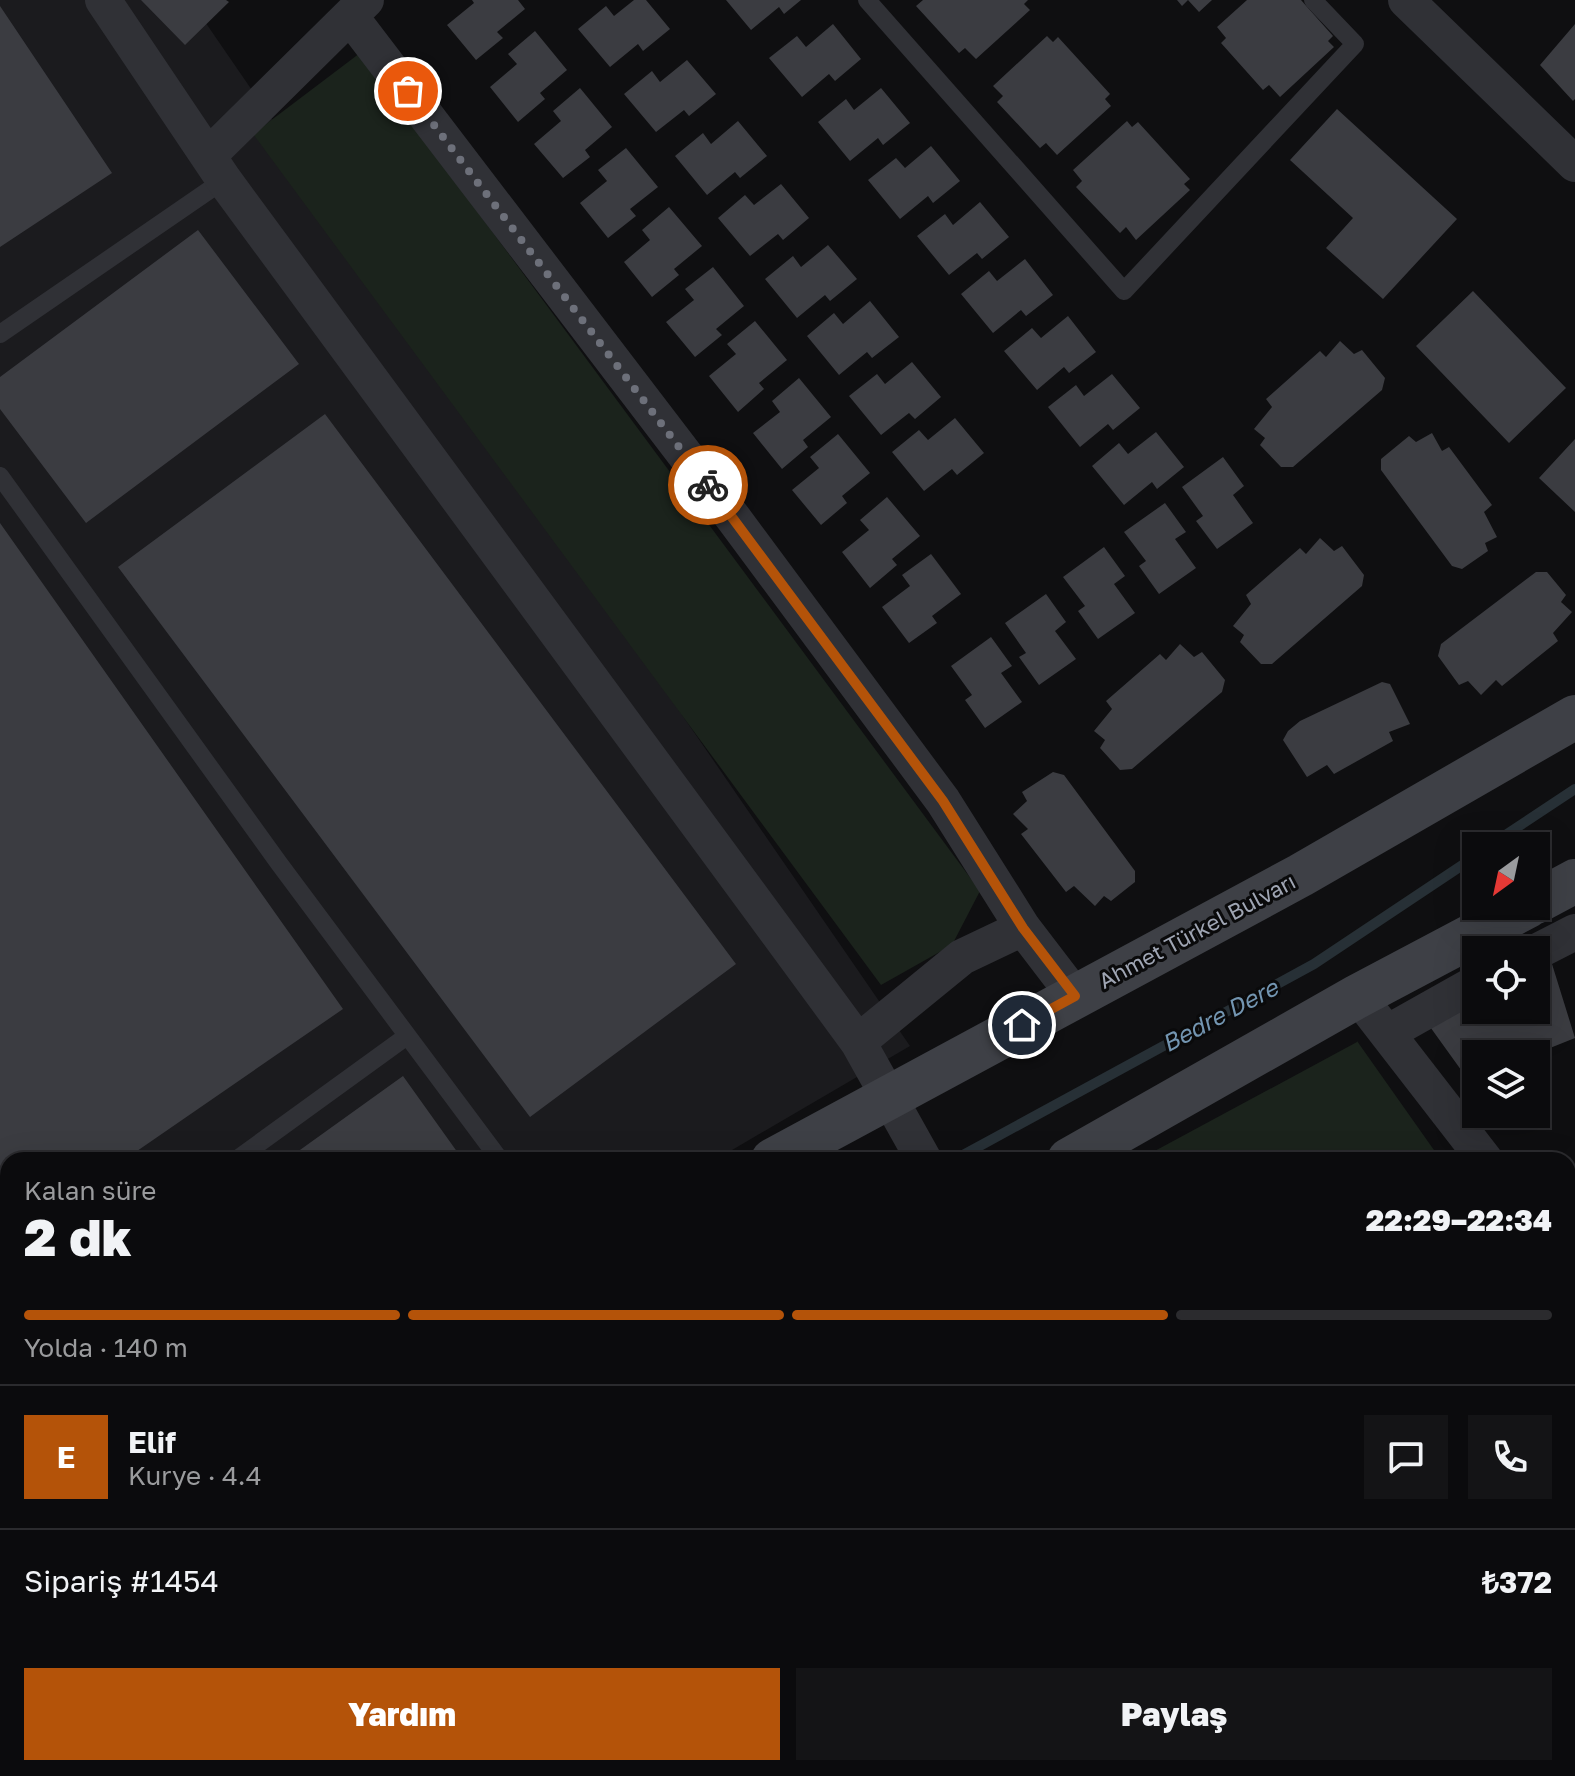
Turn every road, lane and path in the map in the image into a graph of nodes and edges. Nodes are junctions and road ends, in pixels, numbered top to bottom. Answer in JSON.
{"nodes":[{"id":1,"x":103,"y":0,"type":"edge"},
{"id":2,"x":867,"y":0,"type":"edge"},
{"id":3,"x":1313,"y":0,"type":"edge"},
{"id":4,"x":1406,"y":0,"type":"edge"},
{"id":5,"x":358,"y":8,"type":"edge"},
{"id":6,"x":1575,"y":164,"type":"edge"},
{"id":7,"x":216,"y":168,"type":"junction"},
{"id":8,"x":0,"y":334,"type":"edge"},
{"id":9,"x":0,"y":476,"type":"edge"},
{"id":10,"x":1575,"y":717,"type":"edge"},
{"id":11,"x":1575,"y":881,"type":"edge"},
{"id":12,"x":1550,"y":894,"type":"edge"},
{"id":13,"x":1502,"y":920,"type":"edge"},
{"id":14,"x":1023,"y":928,"type":"junction"},
{"id":15,"x":1575,"y":932,"type":"edge"},
{"id":16,"x":1550,"y":945,"type":"edge"},
{"id":17,"x":1462,"y":991,"type":"edge"},
{"id":18,"x":1075,"y":996,"type":"junction"},
{"id":19,"x":1358,"y":996,"type":"junction"},
{"id":20,"x":1387,"y":1033,"type":"junction"},
{"id":21,"x":407,"y":1036,"type":"junction"},
{"id":22,"x":858,"y":1042,"type":"junction"},
{"id":23,"x":890,"y":1097,"type":"junction"},
{"id":24,"x":918,"y":1150,"type":"edge"},
{"id":25,"x":247,"y":1152,"type":"edge"},
{"id":26,"x":494,"y":1152,"type":"edge"},
{"id":27,"x":788,"y":1152,"type":"edge"},
{"id":28,"x":1083,"y":1152,"type":"edge"},
{"id":29,"x":1479,"y":1152,"type":"edge"}],
"edges":[{"from":1,"to":7,"type":"street"},
{"from":2,"to":3,"type":"lane"},
{"from":4,"to":6,"type":"street"},
{"from":5,"to":7,"type":"street"},
{"from":5,"to":14,"type":"street"},
{"from":7,"to":8,"type":"lane"},
{"from":7,"to":22,"type":"street"},
{"from":9,"to":21,"type":"lane"},
{"from":10,"to":18,"type":"street","name":"Ahmet Türkel Bulvarı"},
{"from":11,"to":12,"type":"street"},
{"from":13,"to":19,"type":"street"},
{"from":14,"to":18,"type":"street"},
{"from":14,"to":22,"type":"street"},
{"from":15,"to":16,"type":"street"},
{"from":17,"to":20,"type":"street"},
{"from":18,"to":23,"type":"street","name":"Ahmet Türkel Bulvarı"},
{"from":19,"to":20,"type":"street"},
{"from":19,"to":28,"type":"street"},
{"from":20,"to":29,"type":"street"},
{"from":21,"to":25,"type":"lane"},
{"from":21,"to":26,"type":"lane"},
{"from":22,"to":23,"type":"street"},
{"from":23,"to":24,"type":"street"},
{"from":23,"to":27,"type":"street","name":"Ahmet Türkel Bulvarı"}]}
